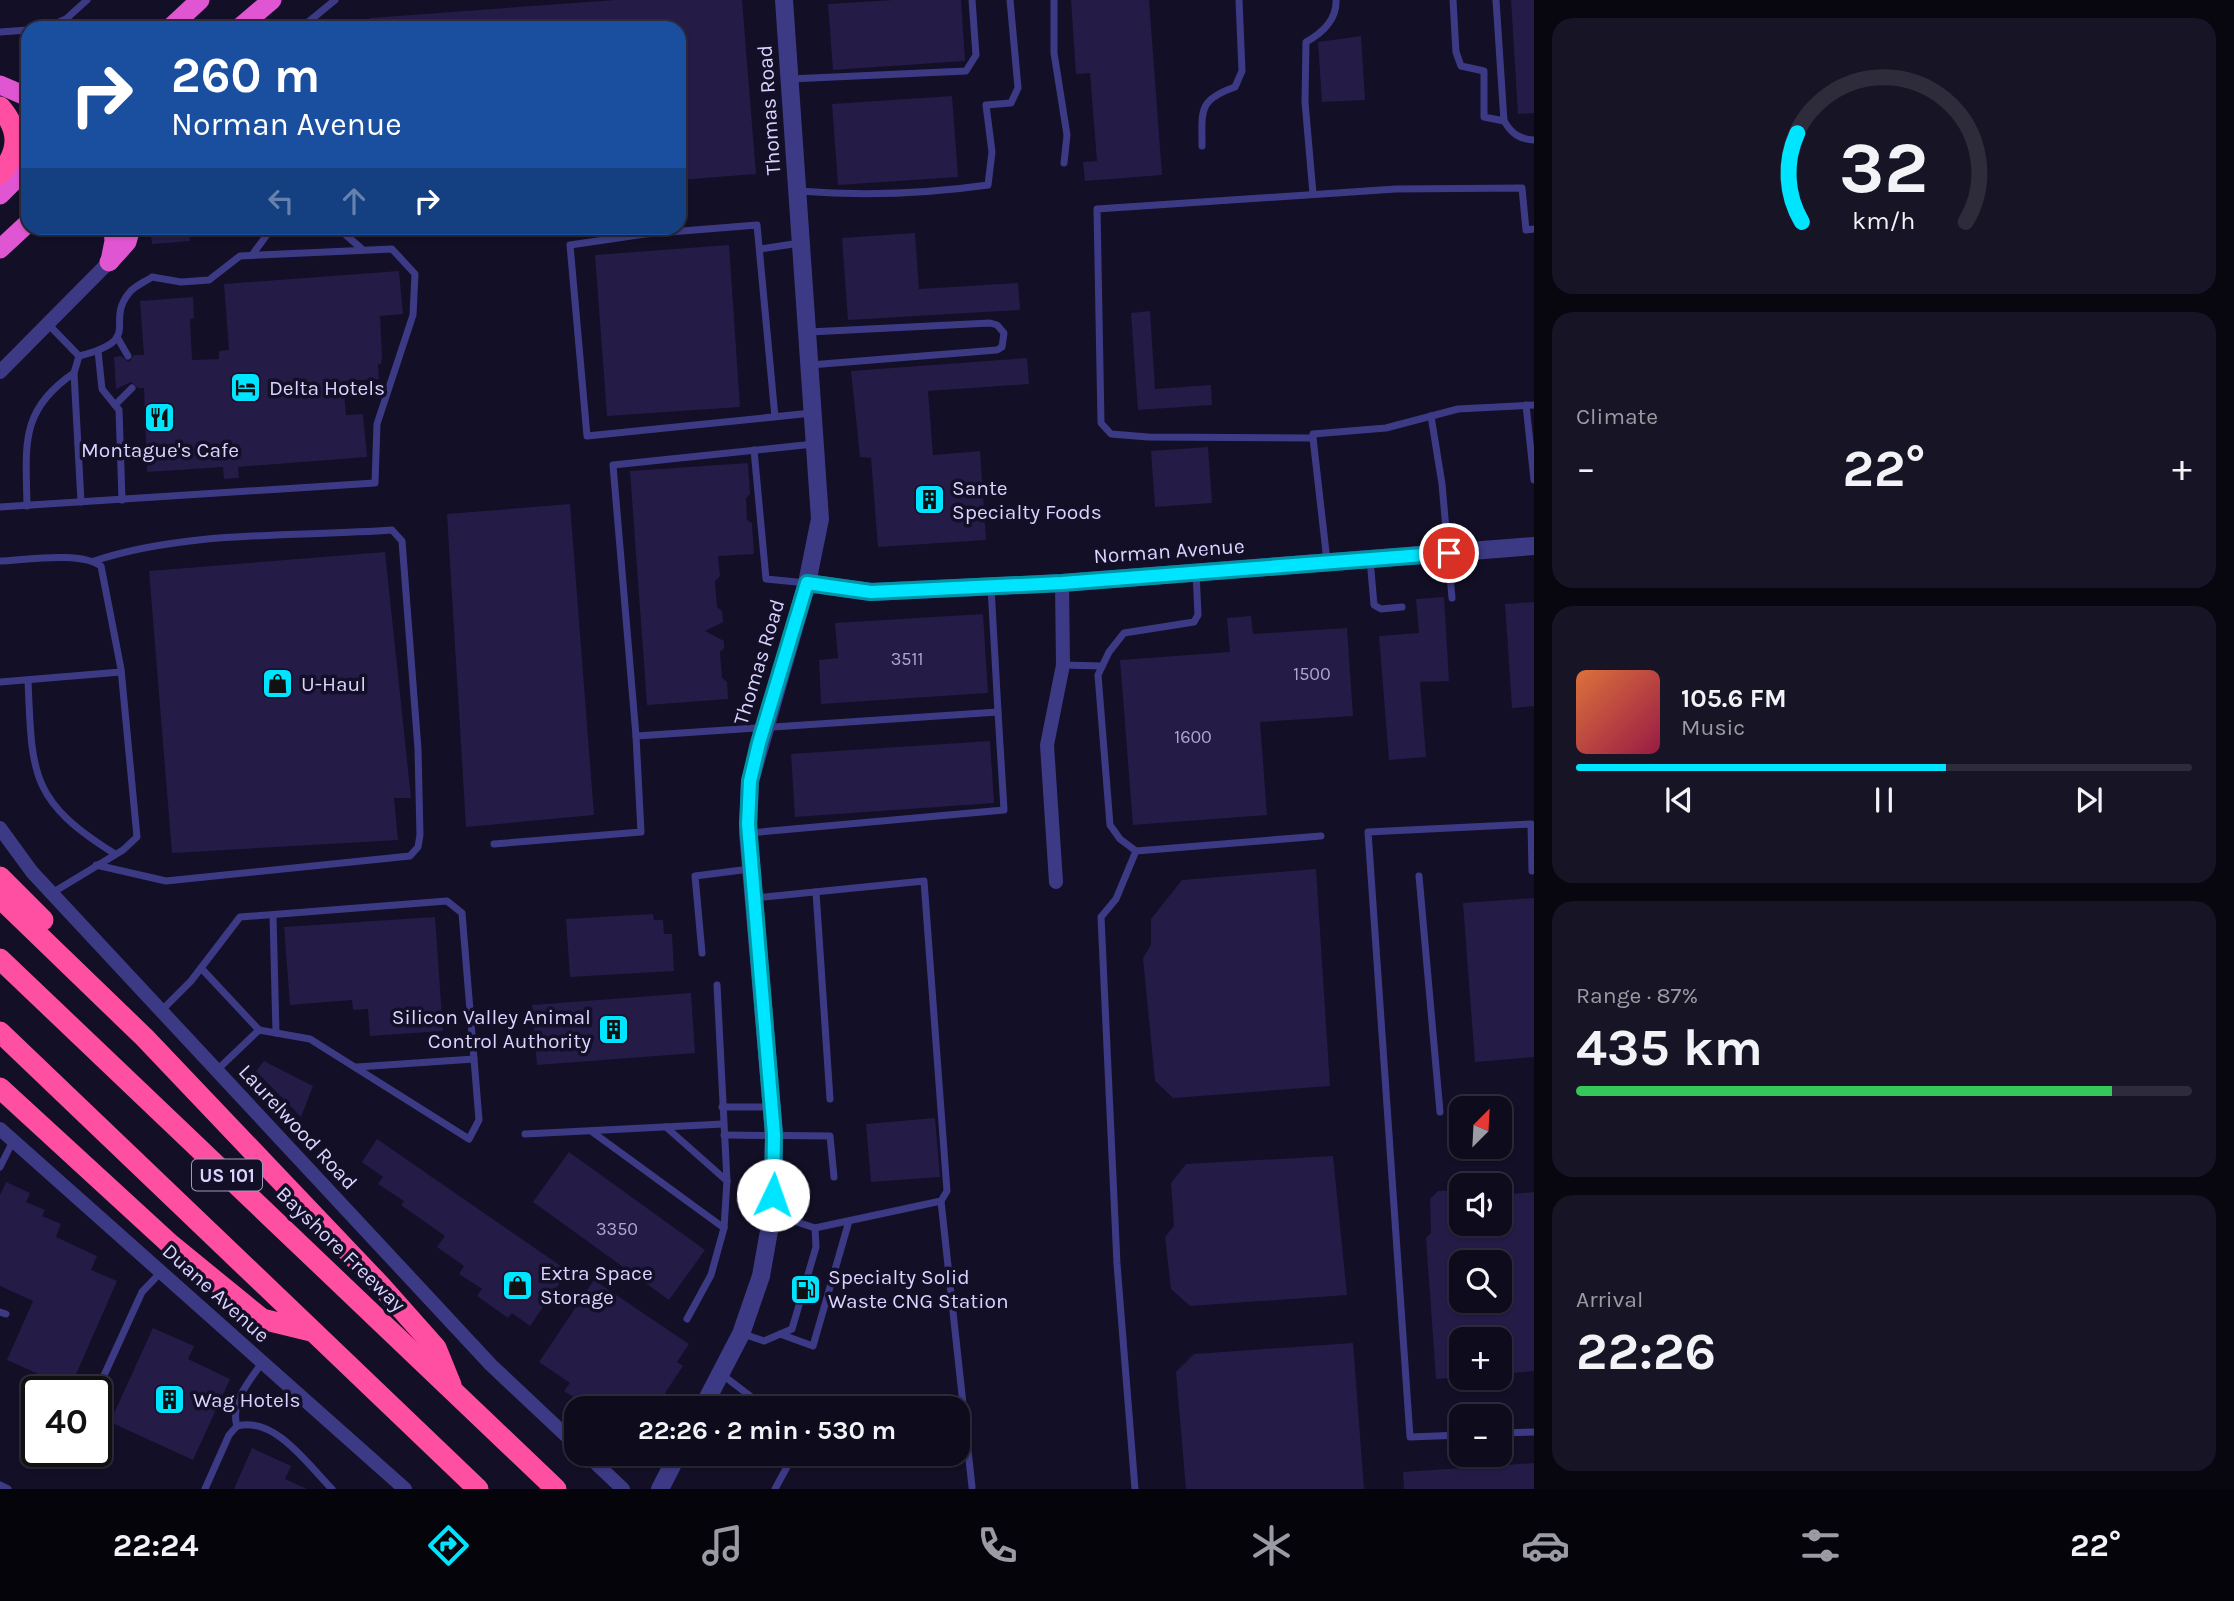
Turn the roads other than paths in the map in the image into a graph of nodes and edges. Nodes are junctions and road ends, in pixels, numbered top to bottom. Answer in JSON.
{"nodes":[{"id":1,"x":88,"y":0,"type":"edge"},
{"id":2,"x":200,"y":0,"type":"edge"},
{"id":3,"x":272,"y":0,"type":"edge"},
{"id":4,"x":335,"y":0,"type":"edge"},
{"id":5,"x":784,"y":0,"type":"edge"},
{"id":6,"x":972,"y":0,"type":"edge"},
{"id":7,"x":1010,"y":0,"type":"edge"},
{"id":8,"x":1054,"y":0,"type":"edge"},
{"id":9,"x":1239,"y":0,"type":"edge"},
{"id":10,"x":1336,"y":0,"type":"edge"},
{"id":11,"x":1453,"y":0,"type":"edge"},
{"id":12,"x":1496,"y":0,"type":"edge"},
{"id":13,"x":61,"y":21,"type":"edge"},
{"id":14,"x":178,"y":21,"type":"edge"},
{"id":15,"x":247,"y":21,"type":"edge"},
{"id":16,"x":309,"y":21,"type":"edge"},
{"id":17,"x":21,"y":30,"type":"edge"},
{"id":18,"x":0,"y":32,"type":"edge"},
{"id":19,"x":790,"y":79,"type":"junction"},
{"id":20,"x":0,"y":85,"type":"edge"},
{"id":21,"x":21,"y":94,"type":"edge"},
{"id":22,"x":0,"y":107,"type":"edge"},
{"id":23,"x":1504,"y":121,"type":"junction"},
{"id":24,"x":1534,"y":139,"type":"edge"},
{"id":25,"x":1202,"y":146,"type":"dead end"},
{"id":26,"x":21,"y":162,"type":"edge"},
{"id":27,"x":1064,"y":163,"type":"dead end"},
{"id":28,"x":2,"y":171,"type":"edge"},
{"id":29,"x":21,"y":174,"type":"edge"},
{"id":30,"x":798,"y":190,"type":"junction"},
{"id":31,"x":1313,"y":194,"type":"junction"},
{"id":32,"x":0,"y":195,"type":"edge"},
{"id":33,"x":1534,"y":229,"type":"edge"},
{"id":34,"x":21,"y":230,"type":"edge"},
{"id":35,"x":686,"y":231,"type":"edge"},
{"id":36,"x":114,"y":235,"type":"edge"},
{"id":37,"x":129,"y":235,"type":"edge"},
{"id":38,"x":267,"y":235,"type":"edge"},
{"id":39,"x":346,"y":235,"type":"edge"},
{"id":40,"x":638,"y":235,"type":"edge"},
{"id":41,"x":802,"y":243,"type":"junction"},
{"id":42,"x":0,"y":249,"type":"edge"},
{"id":43,"x":760,"y":249,"type":"junction"},
{"id":44,"x":363,"y":250,"type":"junction"},
{"id":45,"x":252,"y":255,"type":"junction"},
{"id":46,"x":109,"y":262,"type":"junction"},
{"id":47,"x":47,"y":323,"type":"junction"},
{"id":48,"x":808,"y":332,"type":"junction"},
{"id":49,"x":117,"y":337,"type":"junction"},
{"id":50,"x":99,"y":351,"type":"junction"},
{"id":51,"x":79,"y":356,"type":"junction"},
{"id":52,"x":128,"y":356,"type":"dead end"},
{"id":53,"x":810,"y":365,"type":"junction"},
{"id":54,"x":0,"y":372,"type":"edge"},
{"id":55,"x":74,"y":373,"type":"junction"},
{"id":56,"x":132,"y":388,"type":"dead end"},
{"id":57,"x":115,"y":405,"type":"junction"},
{"id":58,"x":1530,"y":405,"type":"edge"},
{"id":59,"x":813,"y":412,"type":"junction"},
{"id":60,"x":775,"y":416,"type":"junction"},
{"id":61,"x":1431,"y":416,"type":"junction"},
{"id":62,"x":1313,"y":438,"type":"junction"},
{"id":63,"x":815,"y":444,"type":"junction"},
{"id":64,"x":754,"y":450,"type":"junction"},
{"id":65,"x":1534,"y":480,"type":"edge"},
{"id":66,"x":122,"y":500,"type":"junction"},
{"id":67,"x":81,"y":502,"type":"junction"},
{"id":68,"x":27,"y":506,"type":"junction"},
{"id":69,"x":0,"y":507,"type":"edge"},
{"id":70,"x":1534,"y":546,"type":"edge"},
{"id":71,"x":1449,"y":553,"type":"junction"},
{"id":72,"x":1370,"y":558,"type":"junction"},
{"id":73,"x":0,"y":561,"type":"edge"},
{"id":74,"x":94,"y":561,"type":"junction"},
{"id":75,"x":1326,"y":562,"type":"junction"},
{"id":76,"x":1196,"y":572,"type":"junction"},
{"id":77,"x":807,"y":583,"type":"junction"},
{"id":78,"x":1062,"y":583,"type":"junction"},
{"id":79,"x":991,"y":586,"type":"junction"},
{"id":80,"x":1452,"y":598,"type":"dead end"},
{"id":81,"x":1402,"y":607,"type":"dead end"},
{"id":82,"x":1063,"y":665,"type":"junction"},
{"id":83,"x":1102,"y":666,"type":"junction"},
{"id":84,"x":121,"y":672,"type":"junction"},
{"id":85,"x":28,"y":680,"type":"junction"},
{"id":86,"x":0,"y":682,"type":"edge"},
{"id":87,"x":998,"y":712,"type":"junction"},
{"id":88,"x":763,"y":728,"type":"junction"},
{"id":89,"x":636,"y":736,"type":"junction"},
{"id":90,"x":0,"y":828,"type":"edge"},
{"id":91,"x":748,"y":834,"type":"junction"},
{"id":92,"x":1321,"y":836,"type":"dead end"},
{"id":93,"x":1533,"y":842,"type":"edge"},
{"id":94,"x":494,"y":844,"type":"dead end"},
{"id":95,"x":1136,"y":850,"type":"junction"},
{"id":96,"x":115,"y":855,"type":"junction"},
{"id":97,"x":96,"y":865,"type":"junction"},
{"id":98,"x":751,"y":869,"type":"junction"},
{"id":99,"x":1532,"y":871,"type":"edge"},
{"id":100,"x":1419,"y":876,"type":"dead end"},
{"id":101,"x":0,"y":877,"type":"edge"},
{"id":102,"x":1056,"y":882,"type":"dead end"},
{"id":103,"x":817,"y":892,"type":"junction"},
{"id":104,"x":52,"y":893,"type":"junction"},
{"id":105,"x":0,"y":898,"type":"edge"},
{"id":106,"x":754,"y":898,"type":"junction"},
{"id":107,"x":273,"y":915,"type":"junction"},
{"id":108,"x":702,"y":953,"type":"dead end"},
{"id":109,"x":0,"y":959,"type":"edge"},
{"id":110,"x":201,"y":968,"type":"junction"},
{"id":111,"x":717,"y":985,"type":"dead end"},
{"id":112,"x":162,"y":1010,"type":"junction"},
{"id":113,"x":259,"y":1030,"type":"junction"},
{"id":114,"x":0,"y":1032,"type":"edge"},
{"id":115,"x":276,"y":1033,"type":"junction"},
{"id":116,"x":145,"y":1038,"type":"junction"},
{"id":117,"x":474,"y":1059,"type":"junction"},
{"id":118,"x":357,"y":1066,"type":"junction"},
{"id":119,"x":217,"y":1070,"type":"junction"},
{"id":120,"x":0,"y":1087,"type":"edge"},
{"id":121,"x":830,"y":1099,"type":"dead end"},
{"id":122,"x":722,"y":1107,"type":"junction"},
{"id":123,"x":771,"y":1107,"type":"junction"},
{"id":124,"x":1440,"y":1112,"type":"dead end"},
{"id":125,"x":723,"y":1124,"type":"junction"},
{"id":126,"x":666,"y":1127,"type":"junction"},
{"id":127,"x":0,"y":1129,"type":"edge"},
{"id":128,"x":590,"y":1130,"type":"junction"},
{"id":129,"x":525,"y":1134,"type":"dead end"},
{"id":130,"x":724,"y":1135,"type":"junction"},
{"id":131,"x":774,"y":1135,"type":"junction"},
{"id":132,"x":13,"y":1140,"type":"junction"},
{"id":133,"x":0,"y":1167,"type":"edge"},
{"id":134,"x":834,"y":1177,"type":"dead end"},
{"id":135,"x":727,"y":1181,"type":"junction"},
{"id":136,"x":941,"y":1201,"type":"junction"},
{"id":137,"x":772,"y":1214,"type":"junction"},
{"id":138,"x":849,"y":1221,"type":"junction"},
{"id":139,"x":724,"y":1228,"type":"junction"},
{"id":140,"x":815,"y":1228,"type":"junction"},
{"id":141,"x":161,"y":1272,"type":"junction"},
{"id":142,"x":687,"y":1319,"type":"dead end"},
{"id":143,"x":313,"y":1332,"type":"junction"},
{"id":144,"x":741,"y":1334,"type":"junction"},
{"id":145,"x":780,"y":1334,"type":"junction"},
{"id":146,"x":263,"y":1363,"type":"junction"},
{"id":147,"x":720,"y":1373,"type":"junction"},
{"id":148,"x":103,"y":1376,"type":"edge"},
{"id":149,"x":453,"y":1391,"type":"junction"},
{"id":150,"x":708,"y":1396,"type":"edge"},
{"id":151,"x":750,"y":1396,"type":"edge"},
{"id":152,"x":237,"y":1426,"type":"junction"},
{"id":153,"x":1534,"y":1432,"type":"edge"},
{"id":154,"x":564,"y":1433,"type":"edge"},
{"id":155,"x":1512,"y":1433,"type":"edge"},
{"id":156,"x":1449,"y":1435,"type":"edge"},
{"id":157,"x":599,"y":1466,"type":"edge"},
{"id":158,"x":672,"y":1466,"type":"edge"},
{"id":159,"x":787,"y":1466,"type":"edge"},
{"id":160,"x":972,"y":1487,"type":"dead end"},
{"id":161,"x":205,"y":1489,"type":"edge"},
{"id":162,"x":332,"y":1489,"type":"edge"},
{"id":163,"x":405,"y":1489,"type":"edge"},
{"id":164,"x":478,"y":1489,"type":"edge"},
{"id":165,"x":556,"y":1489,"type":"edge"},
{"id":166,"x":623,"y":1489,"type":"edge"},
{"id":167,"x":660,"y":1489,"type":"edge"},
{"id":168,"x":775,"y":1489,"type":"edge"},
{"id":169,"x":1135,"y":1489,"type":"edge"}],
"edges":[{"from":1,"to":13,"type":"lane"},
{"from":2,"to":14,"type":"highway"},
{"from":3,"to":15,"type":"highway"},
{"from":4,"to":16,"type":"lane"},
{"from":5,"to":19,"type":"street","name":"Thomas Road"},
{"from":6,"to":19,"type":"lane"},
{"from":7,"to":30,"type":"lane"},
{"from":8,"to":27,"type":"lane"},
{"from":9,"to":25,"type":"lane"},
{"from":10,"to":31,"type":"lane"},
{"from":11,"to":23,"type":"lane"},
{"from":12,"to":23,"type":"lane"},
{"from":17,"to":18,"type":"lane"},
{"from":19,"to":30,"type":"street","name":"Thomas Road"},
{"from":20,"to":21,"type":"highway"},
{"from":22,"to":28,"type":"highway"},
{"from":23,"to":24,"type":"lane"},
{"from":26,"to":28,"type":"highway"},
{"from":29,"to":32,"type":"highway"},
{"from":30,"to":41,"type":"street","name":"Thomas Road"},
{"from":31,"to":33,"type":"lane"},
{"from":31,"to":62,"type":"lane"},
{"from":34,"to":42,"type":"highway"},
{"from":35,"to":43,"type":"lane"},
{"from":36,"to":46,"type":"highway"},
{"from":37,"to":46,"type":"highway"},
{"from":38,"to":45,"type":"lane"},
{"from":39,"to":44,"type":"lane"},
{"from":40,"to":60,"type":"lane"},
{"from":41,"to":43,"type":"lane"},
{"from":41,"to":48,"type":"street","name":"Thomas Road"},
{"from":43,"to":60,"type":"lane"},
{"from":44,"to":45,"type":"lane"},
{"from":44,"to":66,"type":"lane"},
{"from":45,"to":49,"type":"lane"},
{"from":46,"to":47,"type":"street"},
{"from":47,"to":51,"type":"lane"},
{"from":47,"to":54,"type":"street"},
{"from":48,"to":53,"type":"street","name":"Thomas Road"},
{"from":48,"to":53,"type":"lane"},
{"from":49,"to":50,"type":"lane"},
{"from":49,"to":52,"type":"lane"},
{"from":50,"to":51,"type":"lane"},
{"from":50,"to":57,"type":"lane"},
{"from":51,"to":55,"type":"lane"},
{"from":53,"to":59,"type":"street","name":"Thomas Road"},
{"from":55,"to":67,"type":"lane"},
{"from":55,"to":68,"type":"lane"},
{"from":56,"to":57,"type":"lane"},
{"from":57,"to":66,"type":"lane"},
{"from":58,"to":61,"type":"lane"},
{"from":58,"to":65,"type":"lane"},
{"from":59,"to":60,"type":"lane"},
{"from":59,"to":63,"type":"street","name":"Thomas Road"},
{"from":61,"to":62,"type":"lane"},
{"from":61,"to":71,"type":"lane"},
{"from":62,"to":75,"type":"lane"},
{"from":63,"to":64,"type":"lane"},
{"from":63,"to":77,"type":"street","name":"Thomas Road"},
{"from":64,"to":77,"type":"lane"},
{"from":64,"to":89,"type":"lane"},
{"from":66,"to":67,"type":"lane"},
{"from":67,"to":68,"type":"lane"},
{"from":68,"to":69,"type":"lane"},
{"from":70,"to":71,"type":"street","name":"Norman Avenue"},
{"from":71,"to":72,"type":"street","name":"Norman Avenue"},
{"from":71,"to":80,"type":"lane"},
{"from":72,"to":75,"type":"street","name":"Norman Avenue"},
{"from":72,"to":81,"type":"lane"},
{"from":73,"to":74,"type":"lane"},
{"from":74,"to":84,"type":"lane"},
{"from":74,"to":97,"type":"lane"},
{"from":75,"to":76,"type":"street","name":"Norman Avenue"},
{"from":76,"to":78,"type":"street","name":"Norman Avenue"},
{"from":76,"to":83,"type":"lane"},
{"from":77,"to":79,"type":"street","name":"Norman Avenue"},
{"from":77,"to":88,"type":"street","name":"Thomas Road"},
{"from":78,"to":79,"type":"street","name":"Norman Avenue"},
{"from":78,"to":82,"type":"street"},
{"from":79,"to":87,"type":"lane"},
{"from":82,"to":83,"type":"lane"},
{"from":82,"to":102,"type":"street"},
{"from":83,"to":95,"type":"lane"},
{"from":84,"to":85,"type":"lane"},
{"from":84,"to":96,"type":"lane"},
{"from":85,"to":86,"type":"lane"},
{"from":85,"to":96,"type":"lane"},
{"from":87,"to":88,"type":"lane"},
{"from":87,"to":91,"type":"lane"},
{"from":88,"to":89,"type":"lane"},
{"from":88,"to":91,"type":"street","name":"Thomas Road"},
{"from":89,"to":94,"type":"lane"},
{"from":90,"to":104,"type":"street","name":"Laurelwood Road"},
{"from":91,"to":98,"type":"street","name":"Thomas Road"},
{"from":92,"to":95,"type":"lane"},
{"from":93,"to":99,"type":"lane"},
{"from":93,"to":156,"type":"lane"},
{"from":95,"to":169,"type":"lane"},
{"from":96,"to":97,"type":"lane"},
{"from":97,"to":104,"type":"lane"},
{"from":98,"to":106,"type":"street","name":"Thomas Road"},
{"from":98,"to":108,"type":"lane"},
{"from":100,"to":124,"type":"lane"},
{"from":101,"to":116,"type":"highway"},
{"from":103,"to":106,"type":"lane"},
{"from":103,"to":121,"type":"lane"},
{"from":103,"to":136,"type":"lane"},
{"from":104,"to":112,"type":"street","name":"Laurelwood Road"},
{"from":105,"to":116,"type":"highway"},
{"from":106,"to":123,"type":"street","name":"Thomas Road"},
{"from":107,"to":110,"type":"lane"},
{"from":107,"to":115,"type":"lane"},
{"from":107,"to":117,"type":"lane"},
{"from":109,"to":149,"type":"highway","name":"Bayshore Freeway","number":"US 101"},
{"from":110,"to":112,"type":"lane"},
{"from":110,"to":113,"type":"lane"},
{"from":111,"to":122,"type":"lane"},
{"from":112,"to":119,"type":"street","name":"Laurelwood Road"},
{"from":113,"to":115,"type":"lane"},
{"from":113,"to":119,"type":"lane"},
{"from":114,"to":143,"type":"highway","number":"US 101"},
{"from":115,"to":118,"type":"lane"},
{"from":116,"to":149,"type":"highway"},
{"from":117,"to":118,"type":"lane"},
{"from":117,"to":118,"type":"lane"},
{"from":119,"to":154,"type":"street","name":"Laurelwood Road"},
{"from":120,"to":143,"type":"highway"},
{"from":122,"to":123,"type":"lane"},
{"from":122,"to":125,"type":"lane"},
{"from":123,"to":131,"type":"street","name":"Thomas Road"},
{"from":125,"to":126,"type":"lane"},
{"from":125,"to":130,"type":"lane"},
{"from":126,"to":128,"type":"lane"},
{"from":126,"to":135,"type":"lane"},
{"from":127,"to":132,"type":"street","name":"Duane Avenue"},
{"from":128,"to":129,"type":"lane"},
{"from":128,"to":139,"type":"lane"},
{"from":130,"to":131,"type":"lane"},
{"from":130,"to":135,"type":"lane"},
{"from":131,"to":134,"type":"lane"},
{"from":131,"to":137,"type":"street","name":"Thomas Road"},
{"from":132,"to":133,"type":"lane"},
{"from":132,"to":141,"type":"street","name":"Duane Avenue"},
{"from":135,"to":139,"type":"lane"},
{"from":136,"to":138,"type":"lane"},
{"from":136,"to":160,"type":"lane"},
{"from":137,"to":140,"type":"lane"},
{"from":137,"to":144,"type":"street","name":"Thomas Road"},
{"from":138,"to":140,"type":"lane"},
{"from":138,"to":145,"type":"lane"},
{"from":139,"to":142,"type":"lane"},
{"from":140,"to":145,"type":"lane"},
{"from":141,"to":146,"type":"street","name":"Duane Avenue"},
{"from":141,"to":148,"type":"lane"},
{"from":143,"to":164,"type":"highway","number":"US 101"},
{"from":144,"to":145,"type":"lane"},
{"from":144,"to":147,"type":"street","name":"Thomas Road"},
{"from":146,"to":152,"type":"lane"},
{"from":146,"to":163,"type":"street","name":"Duane Avenue"},
{"from":147,"to":150,"type":"street","name":"Thomas Road"},
{"from":147,"to":151,"type":"lane"},
{"from":149,"to":165,"type":"highway","name":"Bayshore Freeway","number":"US 101"},
{"from":152,"to":161,"type":"lane"},
{"from":152,"to":162,"type":"lane"},
{"from":153,"to":155,"type":"lane"},
{"from":157,"to":166,"type":"street"},
{"from":158,"to":167,"type":"street"},
{"from":159,"to":168,"type":"lane"}]}
